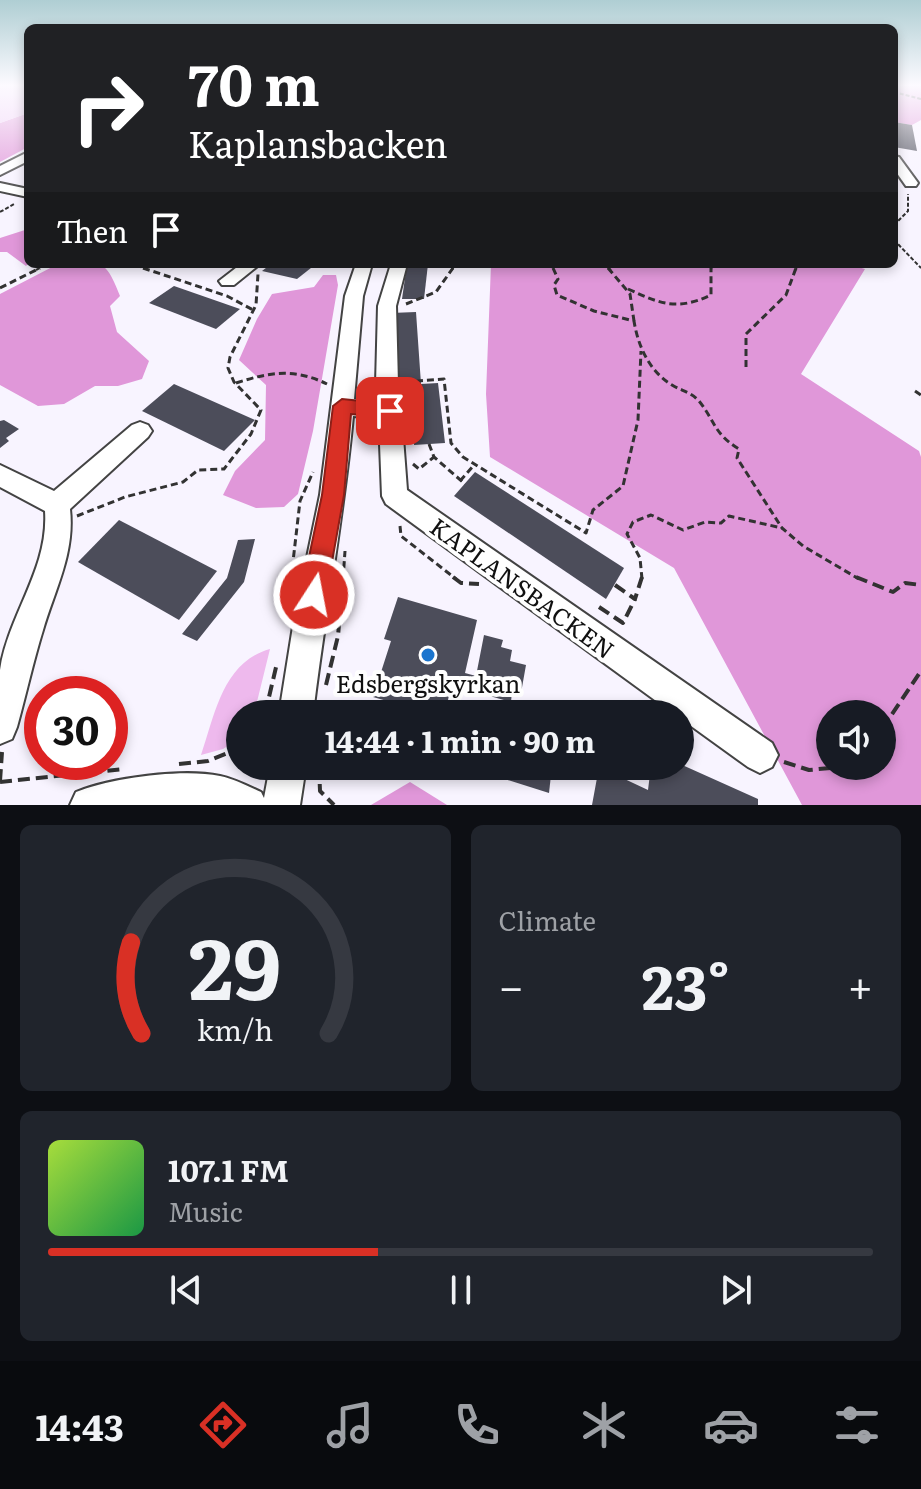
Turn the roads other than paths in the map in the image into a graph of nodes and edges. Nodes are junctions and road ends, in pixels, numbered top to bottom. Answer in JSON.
{"nodes":[{"id":1,"x":24,"y":158,"type":"edge"},
{"id":2,"x":906,"y":160,"type":"edge"},
{"id":3,"x":0,"y":171,"type":"edge"},
{"id":4,"x":911,"y":183,"type":"road end"},
{"id":5,"x":3,"y":190,"type":"edge"},
{"id":6,"x":24,"y":193,"type":"edge"},
{"id":7,"x":246,"y":268,"type":"edge"},
{"id":8,"x":363,"y":268,"type":"edge"},
{"id":9,"x":398,"y":268,"type":"edge"},
{"id":10,"x":228,"y":281,"type":"dead end"},
{"id":11,"x":353,"y":304,"type":"junction"},
{"id":12,"x":387,"y":306,"type":"junction"},
{"id":13,"x":387,"y":384,"type":"road end"},
{"id":14,"x":334,"y":401,"type":"junction"},
{"id":15,"x":140,"y":431,"type":"dead end"},
{"id":16,"x":0,"y":475,"type":"edge"},
{"id":17,"x":61,"y":514,"type":"junction"},
{"id":18,"x":298,"y":700,"type":"edge"},
{"id":19,"x":0,"y":727,"type":"edge"},
{"id":20,"x":760,"y":755,"type":"road end"},
{"id":21,"x":285,"y":780,"type":"edge"},
{"id":22,"x":89,"y":805,"type":"edge"},
{"id":23,"x":248,"y":805,"type":"edge"},
{"id":24,"x":281,"y":805,"type":"edge"}],
"edges":[{"from":1,"to":3,"type":"street"},
{"from":2,"to":4,"type":"street"},
{"from":5,"to":6,"type":"street"},
{"from":7,"to":10,"type":"street"},
{"from":8,"to":11,"type":"street"},
{"from":9,"to":12,"type":"street"},
{"from":11,"to":12,"type":"street"},
{"from":11,"to":14,"type":"street"},
{"from":12,"to":13,"type":"street"},
{"from":14,"to":18,"type":"street"},
{"from":14,"to":20,"type":"street","name":"KAPLANSBACKEN"},
{"from":15,"to":17,"type":"street"},
{"from":16,"to":17,"type":"street"},
{"from":17,"to":19,"type":"street"},
{"from":21,"to":24,"type":"street"},
{"from":22,"to":23,"type":"street"}]}
